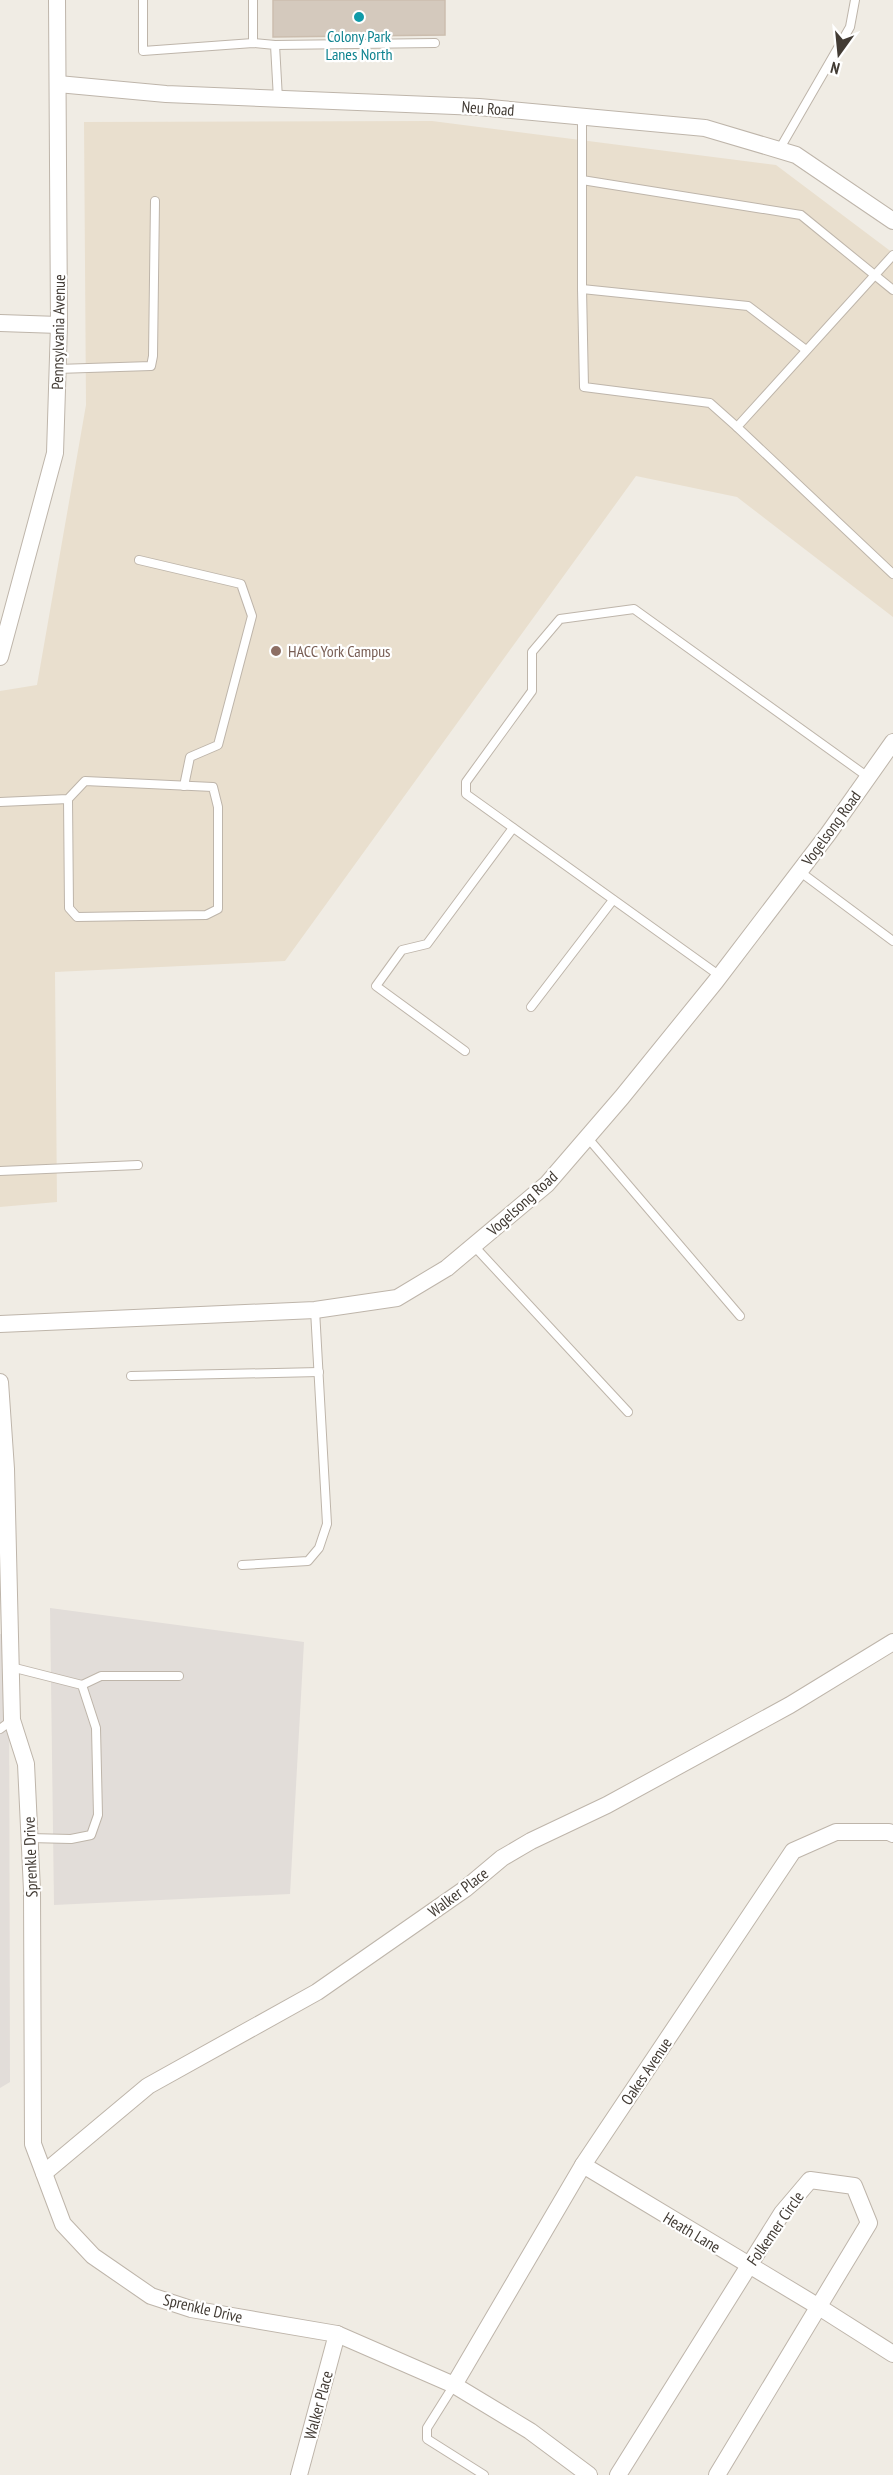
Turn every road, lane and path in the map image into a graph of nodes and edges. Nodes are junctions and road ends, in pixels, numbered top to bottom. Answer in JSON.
{"nodes":[{"id":1,"x":57,"y":0,"type":"edge"},
{"id":2,"x":143,"y":0,"type":"edge"},
{"id":3,"x":253,"y":0,"type":"edge"},
{"id":4,"x":855,"y":0,"type":"edge"},
{"id":5,"x":435,"y":43,"type":"dead end"},
{"id":6,"x":253,"y":44,"type":"junction"},
{"id":7,"x":274,"y":45,"type":"junction"},
{"id":8,"x":58,"y":84,"type":"junction"},
{"id":9,"x":278,"y":99,"type":"junction"},
{"id":10,"x":582,"y":117,"type":"junction"},
{"id":11,"x":778,"y":150,"type":"junction"},
{"id":12,"x":582,"y":180,"type":"junction"},
{"id":13,"x":155,"y":201,"type":"dead end"},
{"id":14,"x":893,"y":221,"type":"edge"},
{"id":15,"x":893,"y":255,"type":"edge"},
{"id":16,"x":876,"y":274,"type":"junction"},
{"id":17,"x":582,"y":289,"type":"junction"},
{"id":18,"x":893,"y":290,"type":"edge"},
{"id":19,"x":0,"y":323,"type":"edge"},
{"id":20,"x":59,"y":325,"type":"junction"},
{"id":21,"x":806,"y":350,"type":"junction"},
{"id":22,"x":57,"y":369,"type":"junction"},
{"id":23,"x":738,"y":428,"type":"junction"},
{"id":24,"x":139,"y":560,"type":"dead end"},
{"id":25,"x":893,"y":574,"type":"edge"},
{"id":26,"x":0,"y":657,"type":"edge"},
{"id":27,"x":893,"y":742,"type":"edge"},
{"id":28,"x":868,"y":777,"type":"junction"},
{"id":29,"x":184,"y":786,"type":"junction"},
{"id":30,"x":68,"y":799,"type":"junction"},
{"id":31,"x":0,"y":802,"type":"edge"},
{"id":32,"x":513,"y":828,"type":"junction"},
{"id":33,"x":799,"y":871,"type":"junction"},
{"id":34,"x":613,"y":900,"type":"junction"},
{"id":35,"x":893,"y":941,"type":"edge"},
{"id":36,"x":720,"y":976,"type":"junction"},
{"id":37,"x":531,"y":1006,"type":"dead end"},
{"id":38,"x":465,"y":1051,"type":"dead end"},
{"id":39,"x":587,"y":1137,"type":"junction"},
{"id":40,"x":138,"y":1165,"type":"dead end"},
{"id":41,"x":0,"y":1171,"type":"edge"},
{"id":42,"x":474,"y":1246,"type":"junction"},
{"id":43,"x":315,"y":1310,"type":"junction"},
{"id":44,"x":740,"y":1316,"type":"dead end"},
{"id":45,"x":0,"y":1324,"type":"edge"},
{"id":46,"x":319,"y":1372,"type":"junction"},
{"id":47,"x":131,"y":1376,"type":"dead end"},
{"id":48,"x":0,"y":1382,"type":"edge"},
{"id":49,"x":628,"y":1412,"type":"dead end"},
{"id":50,"x":242,"y":1565,"type":"dead end"},
{"id":51,"x":893,"y":1642,"type":"edge"},
{"id":52,"x":11,"y":1667,"type":"junction"},
{"id":53,"x":179,"y":1676,"type":"dead end"},
{"id":54,"x":82,"y":1685,"type":"junction"},
{"id":55,"x":6,"y":1724,"type":"edge"},
{"id":56,"x":893,"y":1834,"type":"edge"},
{"id":57,"x":29,"y":1838,"type":"junction"},
{"id":58,"x":583,"y":2165,"type":"junction"},
{"id":59,"x":44,"y":2173,"type":"junction"},
{"id":60,"x":749,"y":2266,"type":"junction"},
{"id":61,"x":819,"y":2307,"type":"junction"},
{"id":62,"x":337,"y":2334,"type":"junction"},
{"id":63,"x":893,"y":2354,"type":"edge"},
{"id":64,"x":454,"y":2385,"type":"junction"},
{"id":65,"x":299,"y":2475,"type":"edge"},
{"id":66,"x":484,"y":2475,"type":"edge"},
{"id":67,"x":589,"y":2475,"type":"edge"},
{"id":68,"x":618,"y":2475,"type":"edge"},
{"id":69,"x":717,"y":2475,"type":"edge"}],
"edges":[{"from":1,"to":8,"type":"street","name":"Pennsylvania Avenue"},
{"from":2,"to":6,"type":"lane"},
{"from":3,"to":6,"type":"lane"},
{"from":4,"to":11,"type":"lane"},
{"from":5,"to":7,"type":"lane"},
{"from":6,"to":7,"type":"lane"},
{"from":7,"to":9,"type":"lane"},
{"from":8,"to":9,"type":"street","name":"Neu Road"},
{"from":8,"to":20,"type":"street","name":"Pennsylvania Avenue"},
{"from":9,"to":10,"type":"street","name":"Neu Road"},
{"from":10,"to":11,"type":"street","name":"Neu Road"},
{"from":10,"to":12,"type":"lane"},
{"from":11,"to":14,"type":"street","name":"Neu Road"},
{"from":12,"to":16,"type":"lane"},
{"from":12,"to":17,"type":"lane"},
{"from":13,"to":22,"type":"lane"},
{"from":15,"to":16,"type":"lane"},
{"from":16,"to":18,"type":"lane"},
{"from":16,"to":21,"type":"lane"},
{"from":17,"to":21,"type":"lane"},
{"from":17,"to":23,"type":"lane"},
{"from":19,"to":20,"type":"street"},
{"from":20,"to":22,"type":"street","name":"Pennsylvania Avenue"},
{"from":21,"to":23,"type":"lane"},
{"from":22,"to":26,"type":"street","name":"Pennsylvania Avenue"},
{"from":23,"to":25,"type":"lane"},
{"from":24,"to":29,"type":"lane"},
{"from":27,"to":28,"type":"street","name":"Vogelsong Road"},
{"from":28,"to":32,"type":"lane"},
{"from":28,"to":33,"type":"street","name":"Vogelsong Road"},
{"from":29,"to":30,"type":"lane"},
{"from":29,"to":30,"type":"lane"},
{"from":30,"to":31,"type":"lane"},
{"from":32,"to":34,"type":"lane"},
{"from":32,"to":38,"type":"lane"},
{"from":33,"to":35,"type":"lane"},
{"from":33,"to":36,"type":"street","name":"Vogelsong Road"},
{"from":34,"to":36,"type":"lane"},
{"from":34,"to":37,"type":"lane"},
{"from":36,"to":39,"type":"street","name":"Vogelsong Road"},
{"from":39,"to":42,"type":"street","name":"Vogelsong Road"},
{"from":39,"to":44,"type":"lane"},
{"from":40,"to":41,"type":"lane"},
{"from":42,"to":43,"type":"street","name":"Vogelsong Road"},
{"from":42,"to":49,"type":"lane"},
{"from":43,"to":45,"type":"street","name":"Vogelsong Road"},
{"from":43,"to":46,"type":"lane"},
{"from":46,"to":47,"type":"lane"},
{"from":46,"to":50,"type":"lane"},
{"from":48,"to":52,"type":"street"},
{"from":51,"to":59,"type":"street","name":"Walker Place"},
{"from":52,"to":54,"type":"lane"},
{"from":52,"to":55,"type":"street"},
{"from":53,"to":54,"type":"lane"},
{"from":54,"to":57,"type":"lane"},
{"from":55,"to":57,"type":"street","name":"Sprenkle Drive"},
{"from":56,"to":58,"type":"street","name":"Oakes Avenue"},
{"from":57,"to":59,"type":"street","name":"Sprenkle Drive"},
{"from":58,"to":60,"type":"street","name":"Heath Lane"},
{"from":58,"to":64,"type":"street","name":"Oakes Avenue"},
{"from":59,"to":62,"type":"street","name":"Sprenkle Drive"},
{"from":60,"to":61,"type":"street","name":"Heath Lane"},
{"from":60,"to":61,"type":"street","name":"Folkemer Circle"},
{"from":60,"to":68,"type":"street","name":"Folkemer Circle"},
{"from":61,"to":63,"type":"street","name":"Heath Lane"},
{"from":61,"to":69,"type":"street","name":"Folkemer Circle"},
{"from":62,"to":64,"type":"street","name":"Sprenkle Drive"},
{"from":62,"to":65,"type":"street","name":"Walker Place"},
{"from":64,"to":66,"type":"lane"},
{"from":64,"to":67,"type":"street","name":"Sprenkle Drive"}]}
